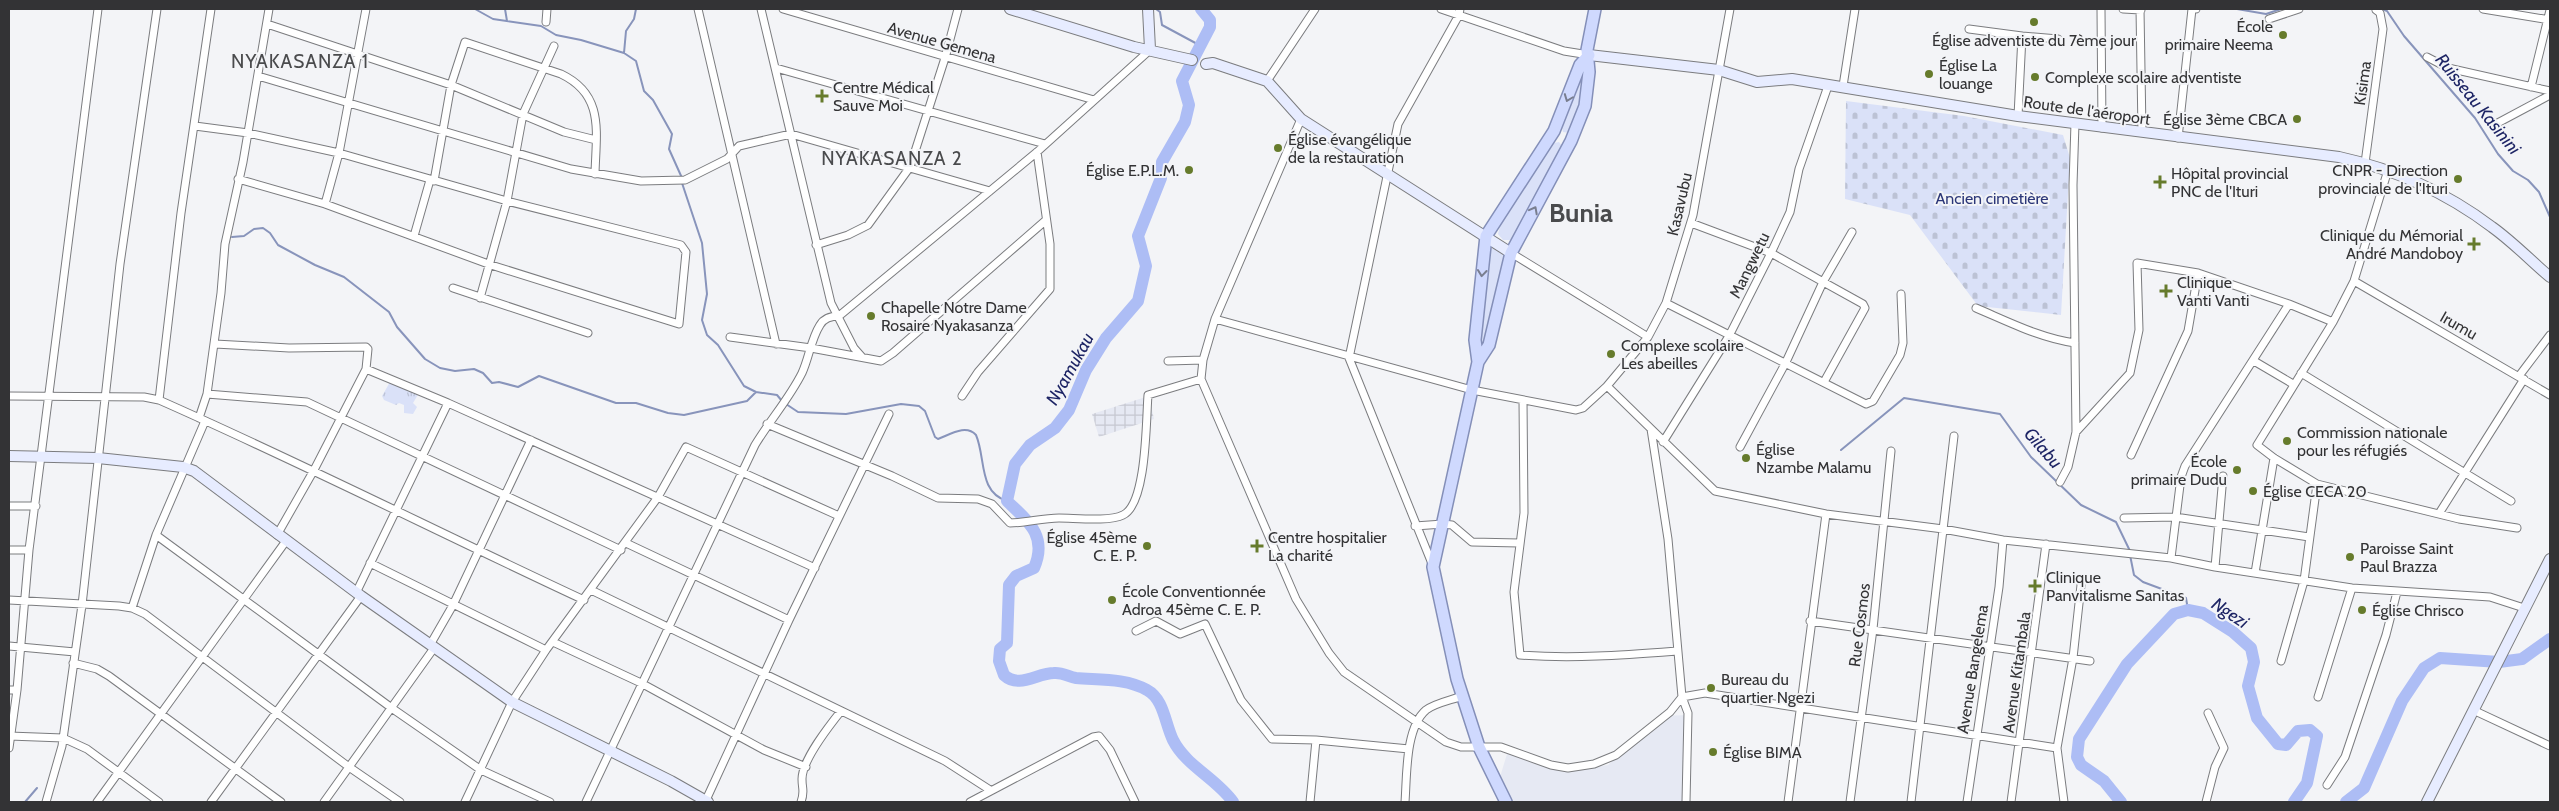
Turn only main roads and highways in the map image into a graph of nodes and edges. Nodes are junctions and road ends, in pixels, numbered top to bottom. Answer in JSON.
{"nodes":[{"id":1,"x":1595,"y":9,"type":"edge"},
{"id":2,"x":1589,"y":55,"type":"junction"},
{"id":3,"x":1554,"y":131,"type":"junction"},
{"id":4,"x":1571,"y":141,"type":"junction"},
{"id":5,"x":1478,"y":362,"type":"junction"},
{"id":6,"x":1506,"y":802,"type":"edge"}],
"edges":[{"from":1,"to":2,"type":"main road"},
{"from":2,"to":3,"type":"main road","one_way":true},
{"from":2,"to":4,"type":"main road"},
{"from":3,"to":4,"type":"main road"},
{"from":3,"to":5,"type":"main road","one_way":true},
{"from":5,"to":4,"type":"main road","one_way":true},
{"from":5,"to":6,"type":"main road"}]}
